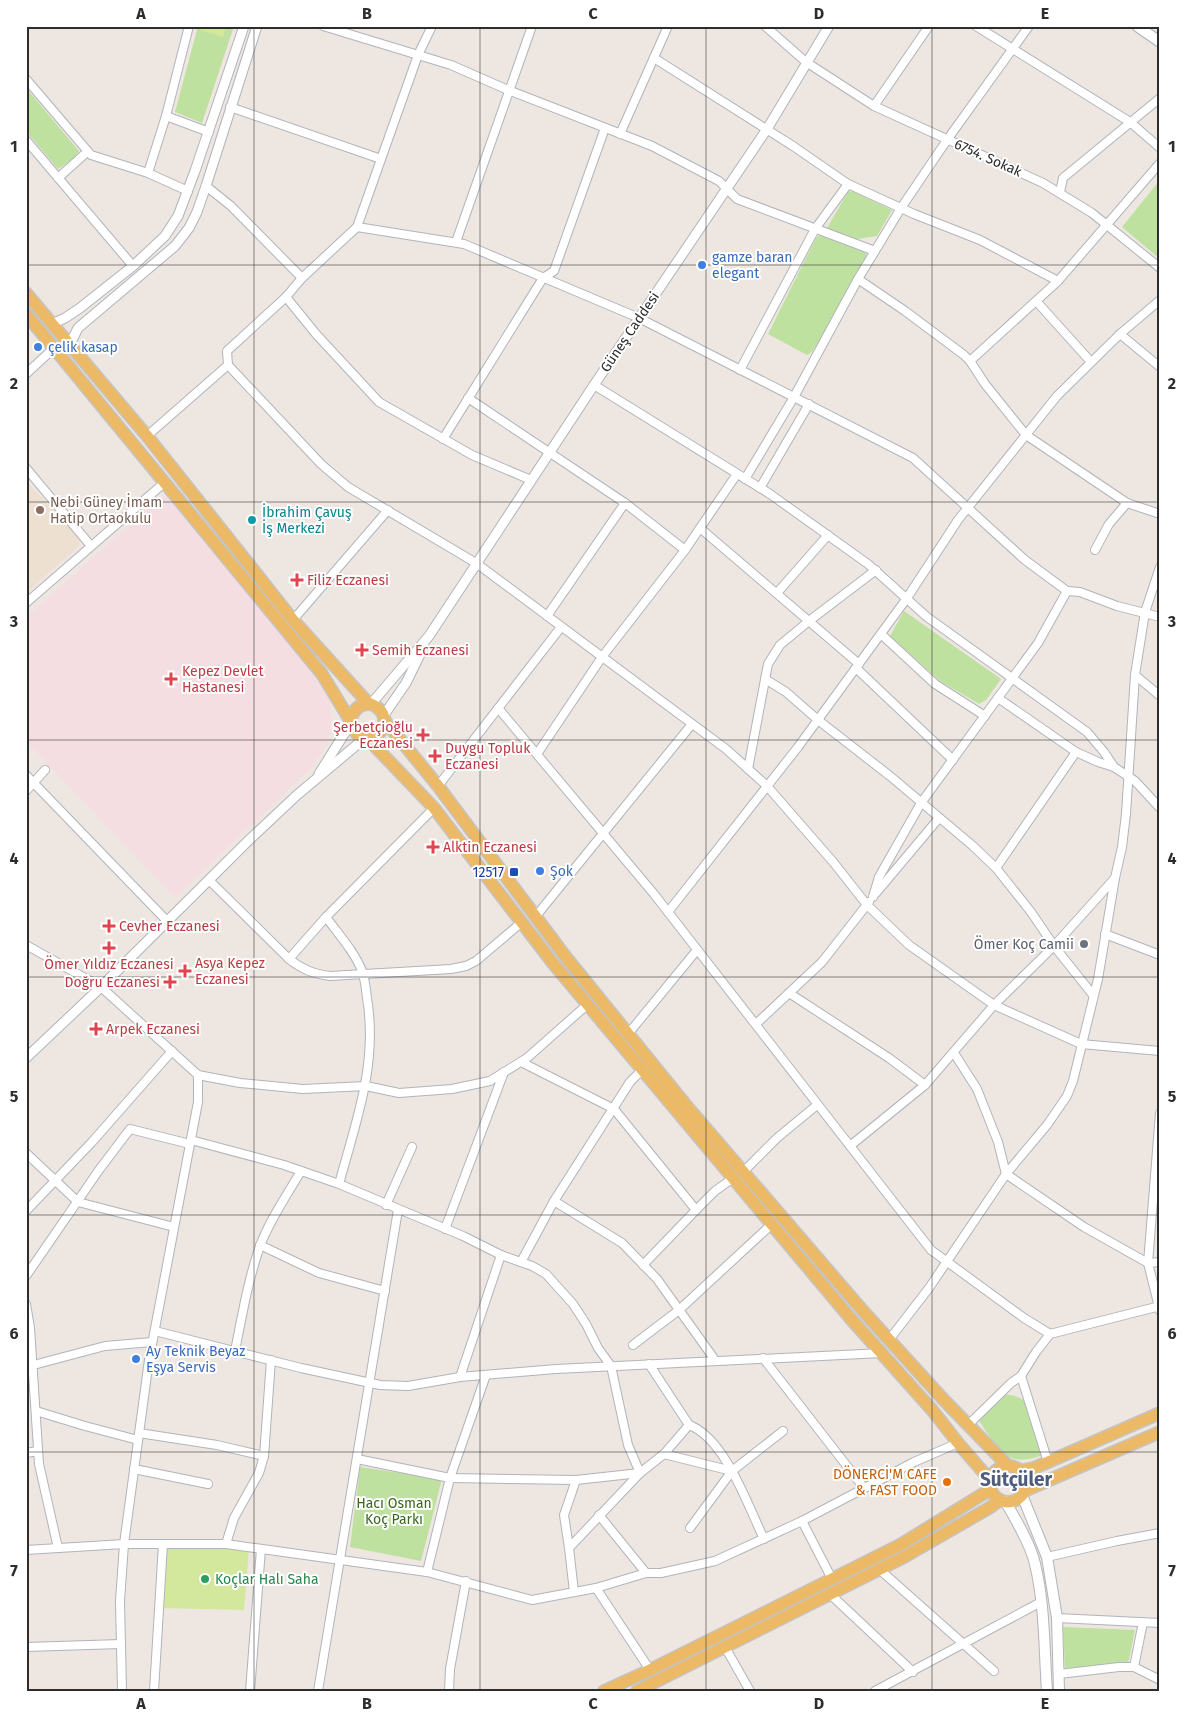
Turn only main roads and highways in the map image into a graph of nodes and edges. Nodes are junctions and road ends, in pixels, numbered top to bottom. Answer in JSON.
{"nodes":[{"id":1,"x":1137,"y":26,"type":"edge"},
{"id":2,"x":1160,"y":42,"type":"edge"},
{"id":3,"x":26,"y":293,"type":"edge"},
{"id":4,"x":26,"y":314,"type":"edge"},
{"id":5,"x":370,"y":704,"type":"junction"},
{"id":6,"x":384,"y":718,"type":"junction"},
{"id":7,"x":351,"y":722,"type":"junction"},
{"id":8,"x":366,"y":738,"type":"junction"},
{"id":9,"x":738,"y":1175,"type":"junction"},
{"id":10,"x":1160,"y":1412,"type":"edge"},
{"id":11,"x":1160,"y":1432,"type":"edge"},
{"id":12,"x":1008,"y":1466,"type":"junction"},
{"id":13,"x":1020,"y":1471,"type":"junction"},
{"id":14,"x":991,"y":1484,"type":"junction"},
{"id":15,"x":1023,"y":1493,"type":"junction"},
{"id":16,"x":1002,"y":1500,"type":"junction"},
{"id":17,"x":604,"y":1691,"type":"edge"},
{"id":18,"x":637,"y":1691,"type":"edge"},
{"id":19,"x":1047,"y":1691,"type":"edge"},
{"id":20,"x":1059,"y":1691,"type":"edge"}],
"edges":[{"from":1,"to":2,"type":"main road"},
{"from":3,"to":5,"type":"main road"},
{"from":4,"to":7,"type":"main road"},
{"from":5,"to":6,"type":"main road"},
{"from":5,"to":7,"type":"main road"},
{"from":6,"to":8,"type":"main road"},
{"from":6,"to":9,"type":"main road"},
{"from":7,"to":8,"type":"main road"},
{"from":8,"to":9,"type":"main road"},
{"from":9,"to":12,"type":"main road"},
{"from":9,"to":14,"type":"main road"},
{"from":10,"to":13,"type":"main road"},
{"from":11,"to":15,"type":"main road"},
{"from":12,"to":13,"type":"main road"},
{"from":12,"to":14,"type":"main road"},
{"from":13,"to":15,"type":"main road"},
{"from":14,"to":16,"type":"main road"},
{"from":14,"to":17,"type":"main road"},
{"from":15,"to":16,"type":"main road"},
{"from":15,"to":20,"type":"main road"},
{"from":16,"to":18,"type":"main road"},
{"from":16,"to":19,"type":"main road"}]}
